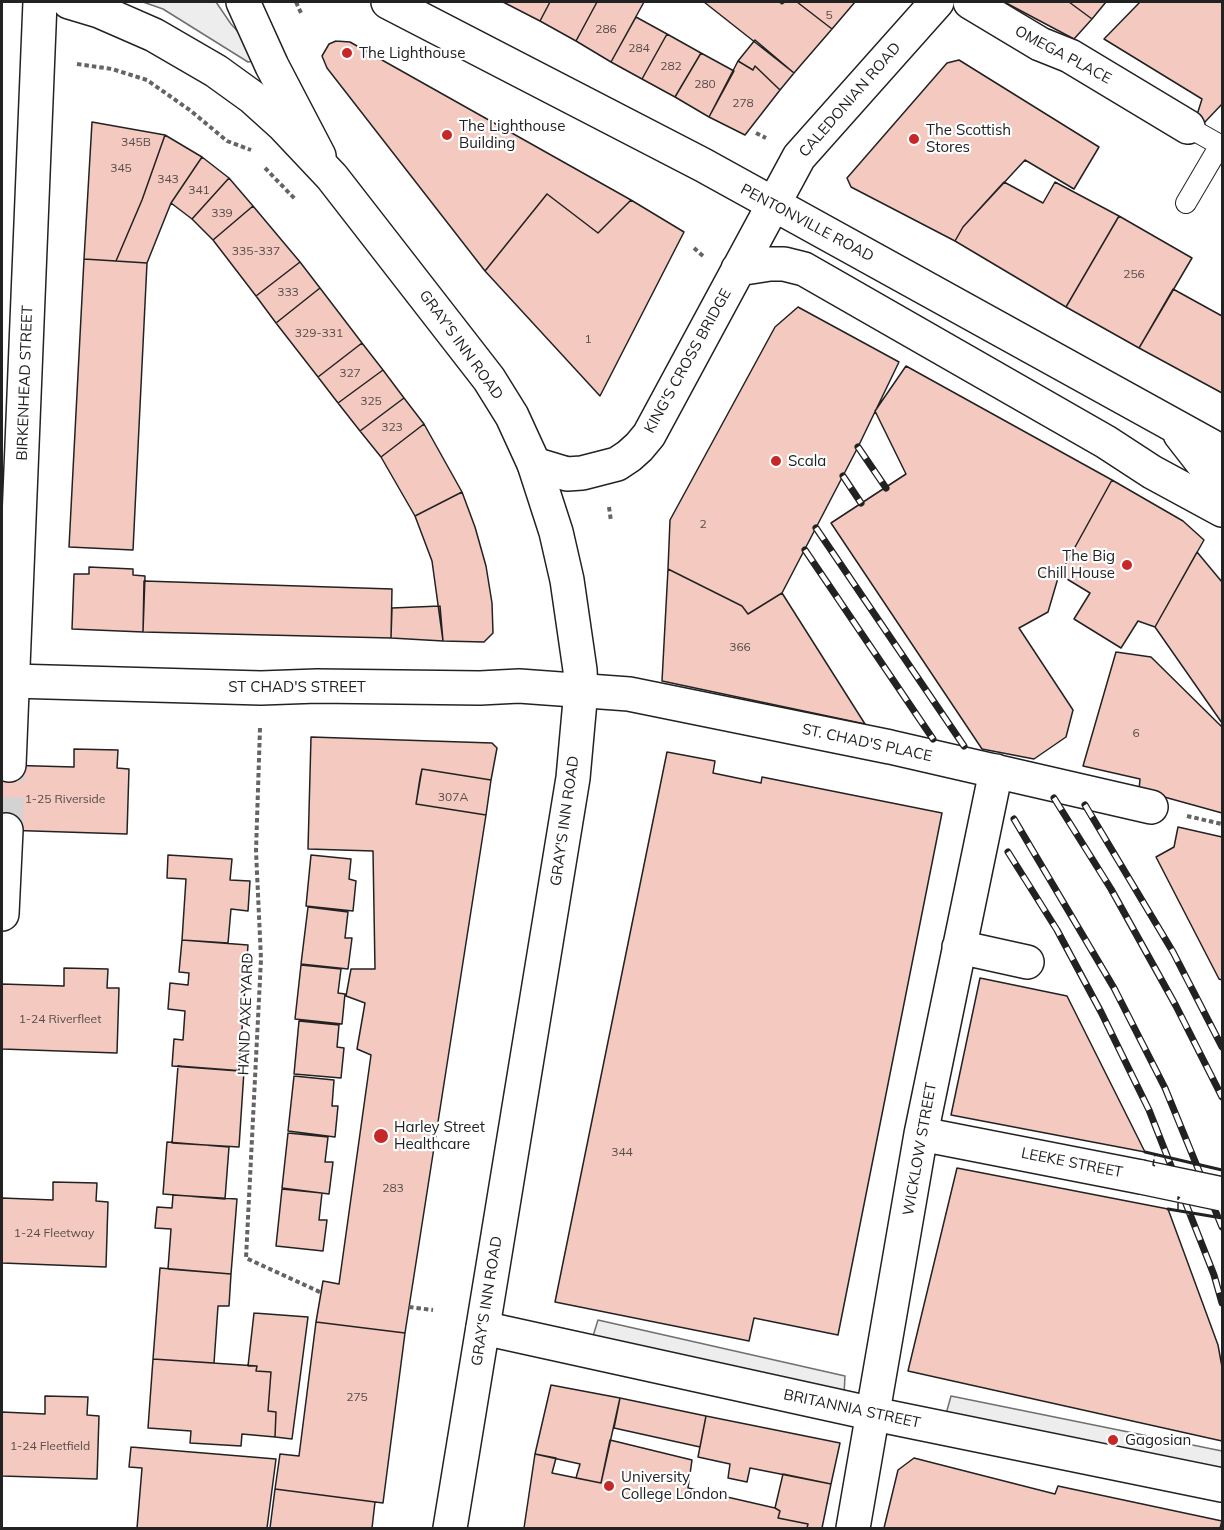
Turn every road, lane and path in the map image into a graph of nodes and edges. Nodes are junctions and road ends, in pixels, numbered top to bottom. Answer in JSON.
{"nodes":[{"id":1,"x":40,"y":2,"type":"edge"},
{"id":2,"x":69,"y":2,"type":"edge"},
{"id":3,"x":243,"y":2,"type":"edge"},
{"id":4,"x":296,"y":2,"type":"edge"},
{"id":5,"x":388,"y":2,"type":"edge"},
{"id":6,"x":937,"y":2,"type":"edge"},
{"id":7,"x":970,"y":2,"type":"edge"},
{"id":8,"x":301,"y":13,"type":"dead end"},
{"id":9,"x":114,"y":59,"type":"dead end"},
{"id":10,"x":77,"y":64,"type":"dead end"},
{"id":11,"x":112,"y":69,"type":"junction"},
{"id":12,"x":1188,"y":126,"type":"joint"},
{"id":13,"x":756,"y":133,"type":"dead end"},
{"id":14,"x":766,"y":138,"type":"dead end"},
{"id":15,"x":252,"y":151,"type":"dead end"},
{"id":16,"x":332,"y":177,"type":"junction"},
{"id":17,"x":1186,"y":203,"type":"dead end"},
{"id":18,"x":773,"y":205,"type":"junction"},
{"id":19,"x":738,"y":269,"type":"junction"},
{"id":20,"x":534,"y":464,"type":"junction"},
{"id":21,"x":1221,"y":483,"type":"edge"},
{"id":22,"x":608,"y":501,"type":"dead end"},
{"id":23,"x":611,"y":521,"type":"dead end"},
{"id":24,"x":13,"y":681,"type":"junction"},
{"id":25,"x":261,"y":688,"type":"junction"},
{"id":26,"x":581,"y":690,"type":"junction"},
{"id":27,"x":9,"y":765,"type":"tunnel mouth"},
{"id":28,"x":996,"y":771,"type":"junction"},
{"id":29,"x":1151,"y":807,"type":"dead end"},
{"id":30,"x":6,"y":830,"type":"dead end"},
{"id":31,"x":2,"y":914,"type":"edge"},
{"id":32,"x":959,"y":947,"type":"junction"},
{"id":33,"x":1027,"y":962,"type":"dead end"},
{"id":34,"x":921,"y":1134,"type":"junction"},
{"id":35,"x":1222,"y":1194,"type":"edge"},
{"id":36,"x":322,"y":1293,"type":"dead end"},
{"id":37,"x":409,"y":1307,"type":"dead end"},
{"id":38,"x":433,"y":1310,"type":"dead end"},
{"id":39,"x":483,"y":1328,"type":"junction"},
{"id":40,"x":874,"y":1414,"type":"junction"},
{"id":41,"x":1222,"y":1485,"type":"edge"},
{"id":42,"x":450,"y":1528,"type":"edge"},
{"id":43,"x":853,"y":1528,"type":"edge"}],
"edges":[{"from":1,"to":24,"type":"main road","name":"BIRKENHEAD STREET"},
{"from":2,"to":16,"type":"main road","name":"GRAY'S INN ROAD"},
{"from":3,"to":16,"type":"main road","name":"GRAY'S INN ROAD"},
{"from":4,"to":8,"type":"path"},
{"from":5,"to":18,"type":"main road","name":"PENTONVILLE ROAD"},
{"from":6,"to":18,"type":"main road","name":"CALEDONIAN ROAD"},
{"from":7,"to":12,"type":"main road","name":"OMEGA PLACE"},
{"from":9,"to":11,"type":"path"},
{"from":10,"to":11,"type":"path"},
{"from":11,"to":15,"type":"path"},
{"from":12,"to":17,"type":"lane"},
{"from":13,"to":14,"type":"path"},
{"from":16,"to":20,"type":"main road","name":"GRAY'S INN ROAD"},
{"from":18,"to":19,"type":"main road","name":"KING'S CROSS BRIDGE"},
{"from":18,"to":21,"type":"main road","name":"PENTONVILLE ROAD"},
{"from":19,"to":20,"type":"main road","name":"KING'S CROSS BRIDGE"},
{"from":19,"to":21,"type":"main road"},
{"from":20,"to":26,"type":"main road","name":"GRAY'S INN ROAD"},
{"from":22,"to":23,"type":"path"},
{"from":24,"to":25,"type":"main road","name":"ST CHAD'S STREET"},
{"from":24,"to":27,"type":"main road","name":"BIRKENHEAD STREET"},
{"from":25,"to":26,"type":"main road","name":"ST CHAD'S STREET"},
{"from":25,"to":36,"type":"path","name":"HAND AXE YARD"},
{"from":26,"to":28,"type":"main road","name":"ST. CHAD'S PLACE"},
{"from":26,"to":39,"type":"main road","name":"GRAY'S INN ROAD"},
{"from":28,"to":29,"type":"main road","name":"ST. CHAD'S PLACE"},
{"from":28,"to":32,"type":"main road","name":"WICKLOW STREET"},
{"from":30,"to":31,"type":"main road"},
{"from":32,"to":33,"type":"main road"},
{"from":32,"to":34,"type":"main road","name":"WICKLOW STREET"},
{"from":34,"to":35,"type":"main road","name":"LEEKE STREET","bridge":true},
{"from":34,"to":40,"type":"main road","name":"WICKLOW STREET"},
{"from":37,"to":38,"type":"path"},
{"from":39,"to":40,"type":"main road","name":"BRITANNIA STREET"},
{"from":39,"to":42,"type":"main road","name":"GRAY'S INN ROAD"},
{"from":40,"to":41,"type":"main road","name":"BRITANNIA STREET"},
{"from":40,"to":43,"type":"main road","name":"WICKLOW STREET"}]}
